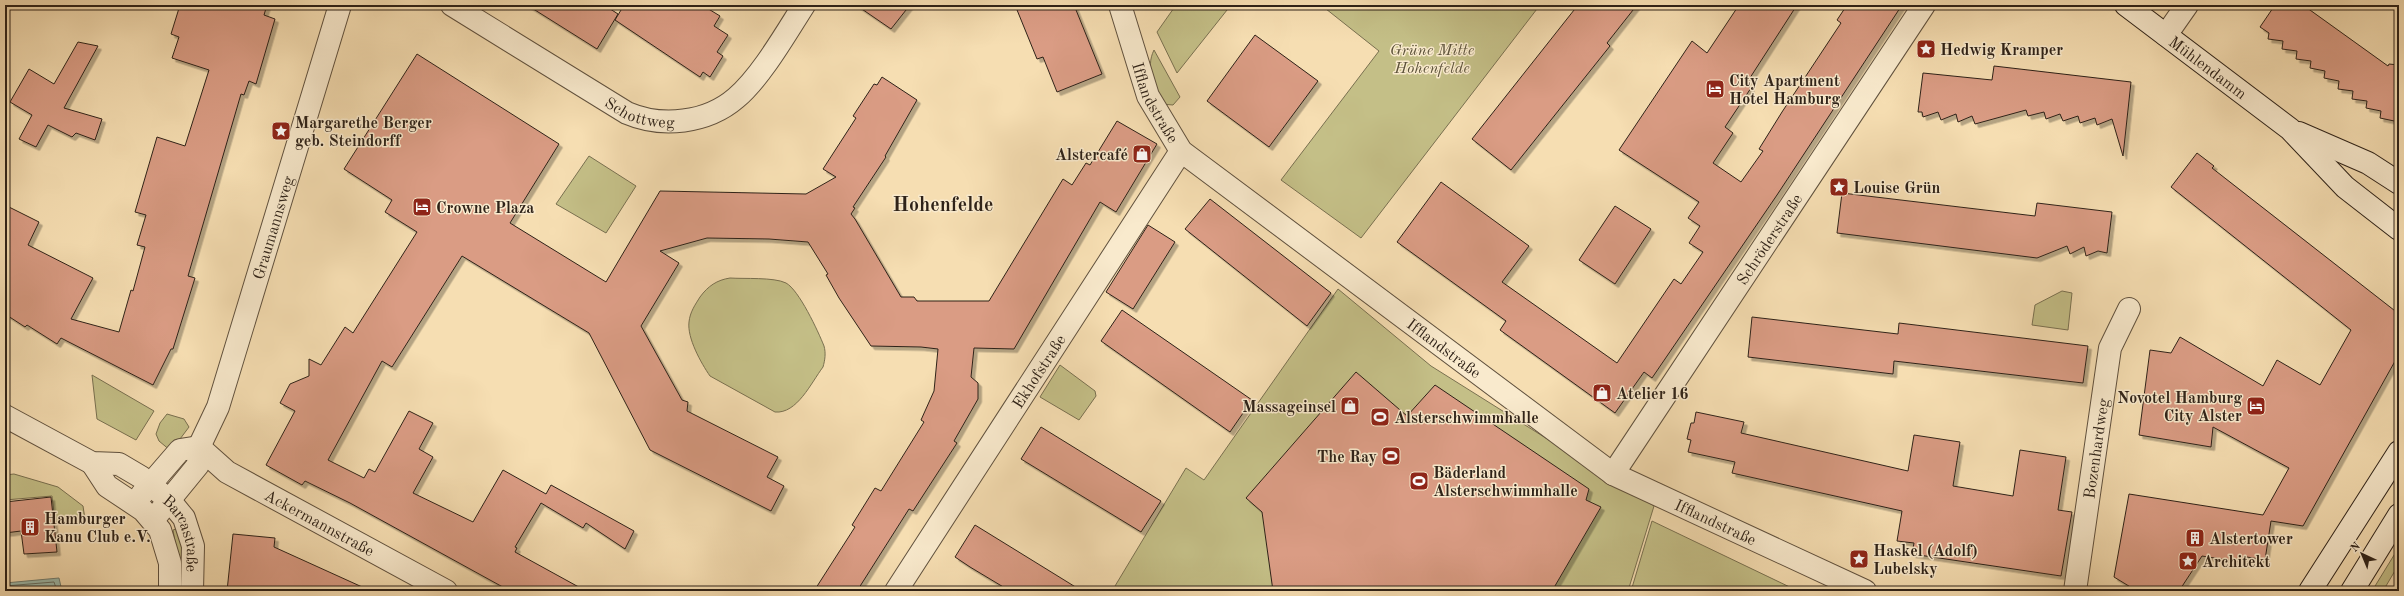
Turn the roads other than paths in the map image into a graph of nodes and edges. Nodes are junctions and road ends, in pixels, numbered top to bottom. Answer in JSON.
{"nodes":[{"id":1,"x":340,"y":5,"type":"edge"},
{"id":2,"x":452,"y":5,"type":"edge"},
{"id":3,"x":804,"y":5,"type":"edge"},
{"id":4,"x":1120,"y":5,"type":"edge"},
{"id":5,"x":1924,"y":5,"type":"edge"},
{"id":6,"x":2126,"y":5,"type":"edge"},
{"id":7,"x":2187,"y":5,"type":"edge"},
{"id":8,"x":2166,"y":35,"type":"junction"},
{"id":9,"x":2290,"y":129,"type":"junction"},
{"id":10,"x":1181,"y":151,"type":"junction"},
{"id":11,"x":2399,"y":183,"type":"edge"},
{"id":12,"x":2399,"y":229,"type":"edge"},
{"id":13,"x":2129,"y":309,"type":"dead end"},
{"id":14,"x":5,"y":416,"type":"edge"},
{"id":15,"x":199,"y":447,"type":"junction"},
{"id":16,"x":2399,"y":452,"type":"edge"},
{"id":17,"x":92,"y":463,"type":"junction"},
{"id":18,"x":1613,"y":474,"type":"junction"},
{"id":19,"x":151,"y":484,"type":"junction"},
{"id":20,"x":170,"y":501,"type":"junction"},
{"id":21,"x":135,"y":504,"type":"junction"},
{"id":22,"x":2399,"y":515,"type":"edge"},
{"id":23,"x":153,"y":520,"type":"junction"},
{"id":24,"x":170,"y":591,"type":"edge"},
{"id":25,"x":192,"y":591,"type":"edge"},
{"id":26,"x":446,"y":591,"type":"edge"},
{"id":27,"x":896,"y":591,"type":"edge"},
{"id":28,"x":1865,"y":591,"type":"edge"},
{"id":29,"x":2075,"y":591,"type":"edge"},
{"id":30,"x":2310,"y":591,"type":"edge"},
{"id":31,"x":2352,"y":591,"type":"edge"}],
"edges":[{"from":1,"to":15,"type":"street","name":"Graumannsweg"},
{"from":2,"to":3,"type":"street","name":"Schottweg"},
{"from":4,"to":10,"type":"street","name":"Ifflandstraße"},
{"from":5,"to":18,"type":"street","name":"Schröderstraße"},
{"from":6,"to":8,"type":"street","name":"Mühlendamm"},
{"from":7,"to":8,"type":"street"},
{"from":8,"to":9,"type":"street","name":"Mühlendamm"},
{"from":9,"to":11,"type":"street","name":"Mühlendamm"},
{"from":9,"to":12,"type":"street","name":"Mühlendamm"},
{"from":10,"to":18,"type":"street","name":"Ifflandstraße"},
{"from":10,"to":27,"type":"street","name":"Ekhofstraße"},
{"from":13,"to":29,"type":"street","name":"Bozenhardweg"},
{"from":14,"to":17,"type":"street"},
{"from":15,"to":19,"type":"street"},
{"from":15,"to":20,"type":"street","name":"Graumannsweg"},
{"from":15,"to":26,"type":"street","name":"Ackermannstraße"},
{"from":16,"to":30,"type":"street"},
{"from":17,"to":19,"type":"street","name":"Barcastraße"},
{"from":17,"to":21,"type":"street","name":"Barcastraße"},
{"from":18,"to":28,"type":"street","name":"Ifflandstraße"},
{"from":19,"to":20,"type":"street","name":"Barcastraße"},
{"from":19,"to":21,"type":"street"},
{"from":20,"to":23,"type":"street","name":"Graumannsweg"},
{"from":20,"to":25,"type":"street","name":"Barcastraße"},
{"from":21,"to":23,"type":"street","name":"Barcastraße"},
{"from":22,"to":31,"type":"street"},
{"from":23,"to":24,"type":"street","name":"Barcastraße"}]}
